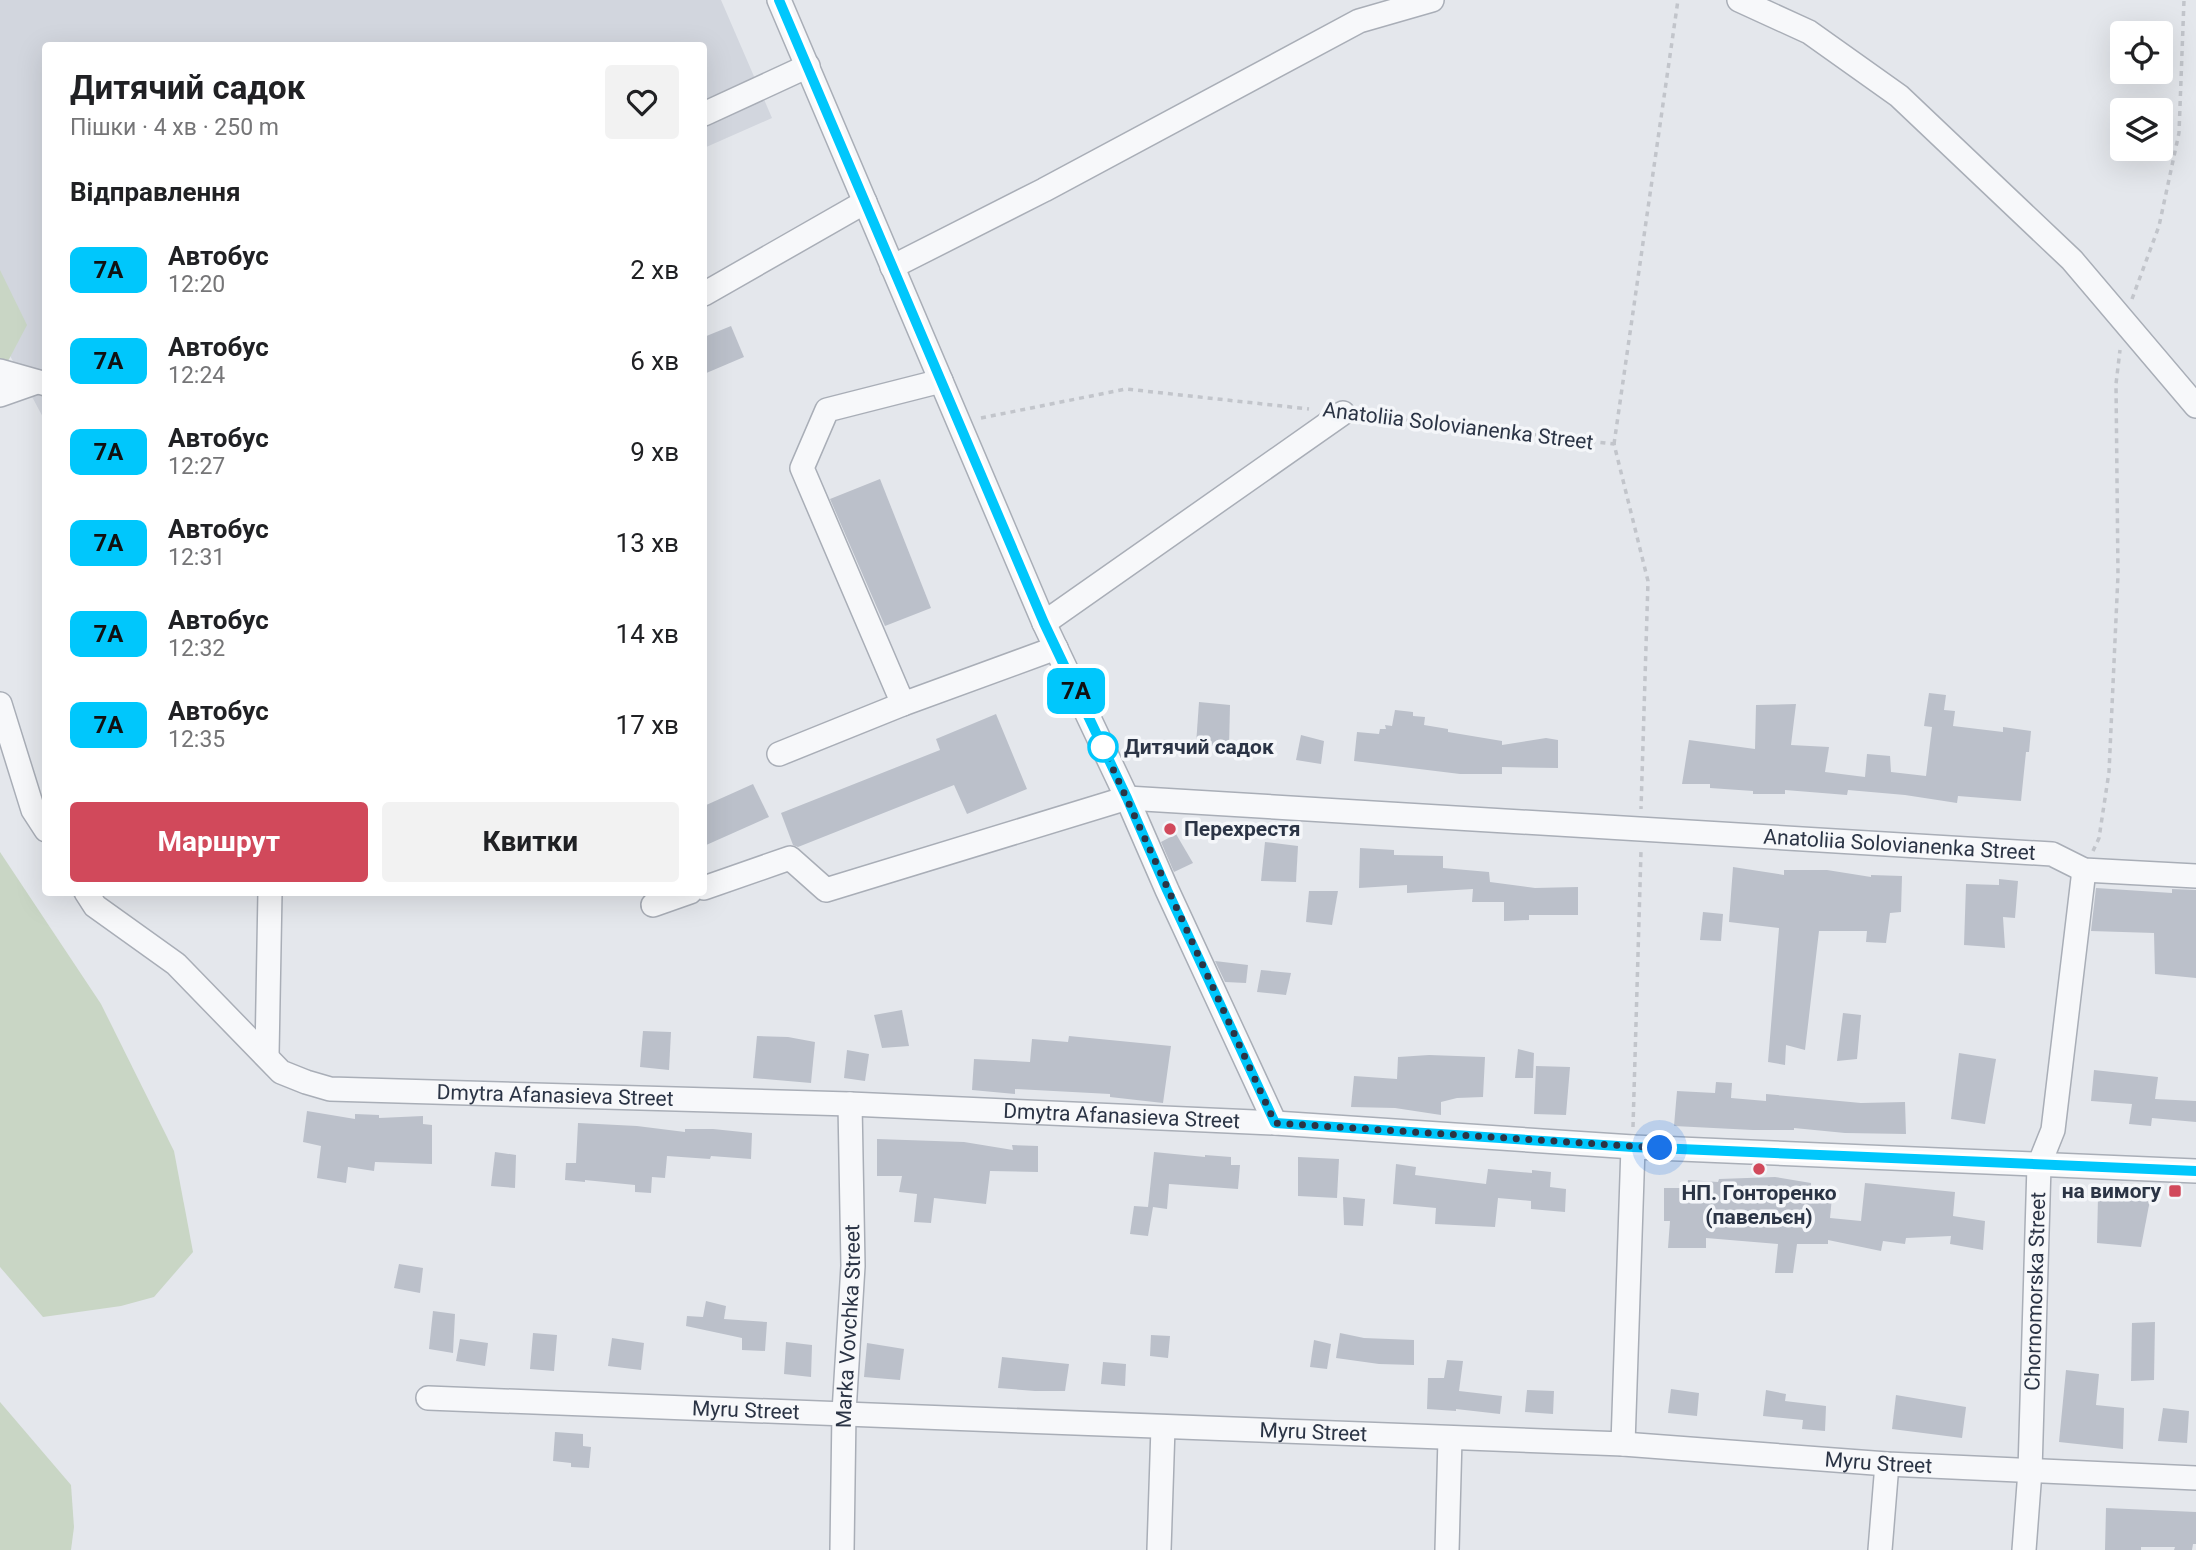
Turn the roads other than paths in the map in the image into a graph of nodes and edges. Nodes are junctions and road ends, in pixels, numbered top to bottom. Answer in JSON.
{"nodes":[{"id":1,"x":779,"y":0,"type":"edge"},
{"id":2,"x":1432,"y":0,"type":"edge"},
{"id":3,"x":1739,"y":0,"type":"edge"},
{"id":4,"x":808,"y":66,"type":"junction"},
{"id":5,"x":707,"y":113,"type":"edge"},
{"id":6,"x":865,"y":202,"type":"junction"},
{"id":7,"x":892,"y":267,"type":"junction"},
{"id":8,"x":707,"y":293,"type":"edge"},
{"id":9,"x":0,"y":371,"type":"edge"},
{"id":10,"x":941,"y":381,"type":"junction"},
{"id":11,"x":41,"y":383,"type":"edge"},
{"id":12,"x":0,"y":395,"type":"edge"},
{"id":13,"x":2196,"y":406,"type":"edge"},
{"id":14,"x":1343,"y":413,"type":"road end"},
{"id":15,"x":1044,"y":623,"type":"junction"},
{"id":16,"x":1056,"y":648,"type":"junction"},
{"id":17,"x":0,"y":704,"type":"edge"},
{"id":18,"x":903,"y":704,"type":"junction"},
{"id":19,"x":779,"y":754,"type":"dead end"},
{"id":20,"x":1127,"y":798,"type":"junction"},
{"id":21,"x":42,"y":824,"type":"edge"},
{"id":22,"x":2084,"y":870,"type":"junction"},
{"id":23,"x":2196,"y":876,"type":"edge"},
{"id":24,"x":707,"y":887,"type":"edge"},
{"id":25,"x":89,"y":896,"type":"edge"},
{"id":26,"x":270,"y":896,"type":"edge"},
{"id":27,"x":679,"y":896,"type":"edge"},
{"id":28,"x":653,"y":905,"type":"dead end"},
{"id":29,"x":267,"y":1055,"type":"junction"},
{"id":30,"x":850,"y":1104,"type":"junction"},
{"id":31,"x":1275,"y":1123,"type":"junction"},
{"id":32,"x":1633,"y":1147,"type":"junction"},
{"id":33,"x":2039,"y":1165,"type":"junction"},
{"id":34,"x":2196,"y":1171,"type":"edge"},
{"id":35,"x":428,"y":1398,"type":"dead end"},
{"id":36,"x":844,"y":1412,"type":"junction"},
{"id":37,"x":1163,"y":1427,"type":"junction"},
{"id":38,"x":1450,"y":1438,"type":"junction"},
{"id":39,"x":1623,"y":1444,"type":"junction"},
{"id":40,"x":1888,"y":1464,"type":"junction"},
{"id":41,"x":2030,"y":1471,"type":"junction"},
{"id":42,"x":2196,"y":1478,"type":"edge"},
{"id":43,"x":842,"y":1550,"type":"edge"},
{"id":44,"x":1159,"y":1550,"type":"edge"},
{"id":45,"x":1447,"y":1550,"type":"edge"},
{"id":46,"x":1880,"y":1550,"type":"edge"},
{"id":47,"x":2024,"y":1550,"type":"edge"}],
"edges":[{"from":1,"to":4,"type":"street"},
{"from":2,"to":7,"type":"street"},
{"from":3,"to":13,"type":"street"},
{"from":4,"to":5,"type":"street"},
{"from":4,"to":6,"type":"street"},
{"from":6,"to":7,"type":"street"},
{"from":6,"to":8,"type":"street"},
{"from":7,"to":10,"type":"street"},
{"from":9,"to":11,"type":"street"},
{"from":10,"to":15,"type":"street"},
{"from":10,"to":18,"type":"street"},
{"from":11,"to":12,"type":"street"},
{"from":14,"to":15,"type":"street"},
{"from":15,"to":16,"type":"street"},
{"from":16,"to":18,"type":"street"},
{"from":16,"to":20,"type":"street"},
{"from":17,"to":21,"type":"street"},
{"from":18,"to":19,"type":"street"},
{"from":20,"to":22,"type":"street","name":"Anatoliia Solovianenka Street"},
{"from":20,"to":24,"type":"street"},
{"from":20,"to":31,"type":"street"},
{"from":22,"to":23,"type":"street","name":"Anatoliia Solovianenka Street"},
{"from":22,"to":33,"type":"street","name":"Chornomorska Street"},
{"from":25,"to":29,"type":"street","name":"Dmytra Afanasieva Street"},
{"from":26,"to":29,"type":"street"},
{"from":27,"to":28,"type":"street"},
{"from":29,"to":30,"type":"street","name":"Dmytra Afanasieva Street"},
{"from":30,"to":31,"type":"street","name":"Dmytra Afanasieva Street"},
{"from":30,"to":36,"type":"street","name":"Marka Vovchka Street"},
{"from":31,"to":32,"type":"street","name":"Dmytra Afanasieva Street"},
{"from":32,"to":33,"type":"street","name":"Dmytra Afanasieva Street"},
{"from":32,"to":39,"type":"street"},
{"from":33,"to":34,"type":"street","name":"Dmytra Afanasieva Street"},
{"from":33,"to":41,"type":"street","name":"Chornomorska Street"},
{"from":35,"to":36,"type":"street","name":"Myru Street"},
{"from":36,"to":37,"type":"street","name":"Myru Street"},
{"from":36,"to":43,"type":"street","name":"Marka Vovchka Street"},
{"from":37,"to":38,"type":"street","name":"Myru Street"},
{"from":37,"to":44,"type":"street"},
{"from":38,"to":39,"type":"street","name":"Myru Street"},
{"from":38,"to":45,"type":"street"},
{"from":39,"to":40,"type":"street","name":"Myru Street"},
{"from":40,"to":41,"type":"street","name":"Myru Street"},
{"from":40,"to":46,"type":"street"},
{"from":41,"to":42,"type":"street","name":"Myru Street"},
{"from":41,"to":47,"type":"street","name":"Chornomorska Street"}]}
